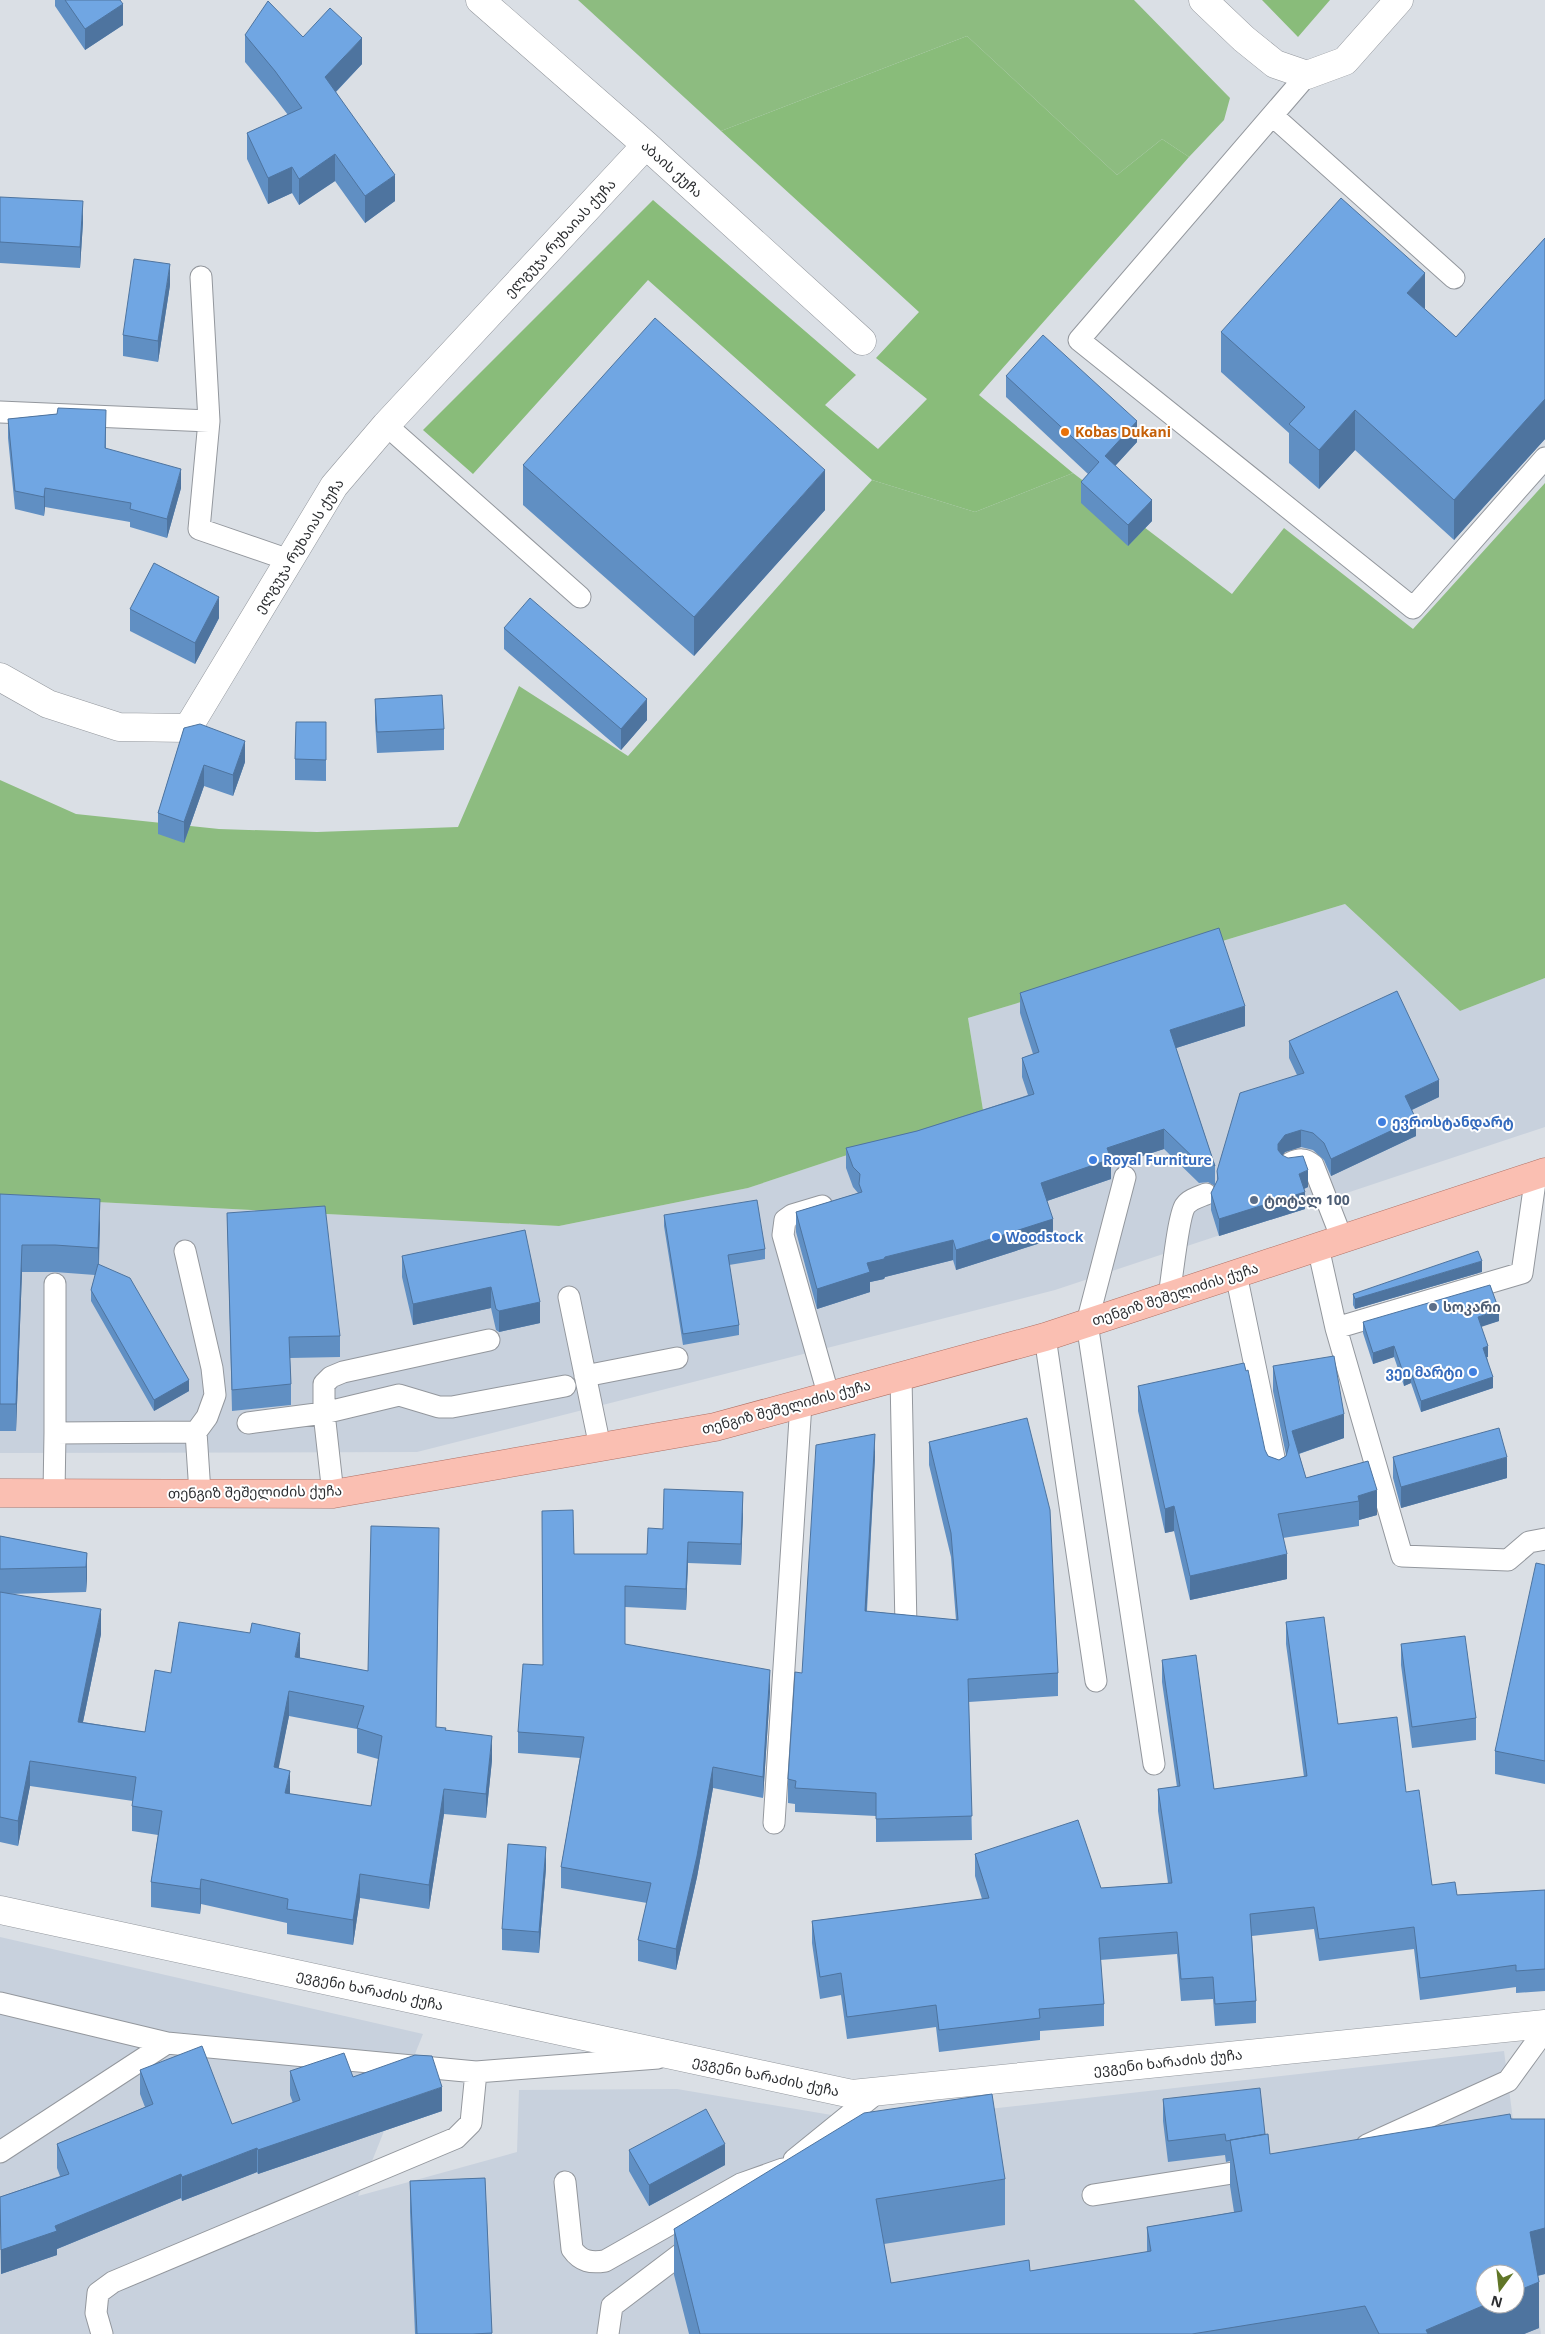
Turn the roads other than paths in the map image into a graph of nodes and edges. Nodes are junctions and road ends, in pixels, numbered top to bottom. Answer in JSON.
{"nodes":[{"id":1,"x":480,"y":0,"type":"edge"},
{"id":2,"x":1203,"y":0,"type":"edge"},
{"id":3,"x":1399,"y":0,"type":"edge"},
{"id":4,"x":1307,"y":75,"type":"junction"},
{"id":5,"x":1273,"y":116,"type":"junction"},
{"id":6,"x":646,"y":145,"type":"junction"},
{"id":7,"x":201,"y":277,"type":"dead end"},
{"id":8,"x":1454,"y":278,"type":"dead end"},
{"id":9,"x":862,"y":340,"type":"dead end"},
{"id":10,"x":0,"y":412,"type":"edge"},
{"id":11,"x":209,"y":421,"type":"junction"},
{"id":12,"x":386,"y":425,"type":"junction"},
{"id":13,"x":1545,"y":458,"type":"edge"},
{"id":14,"x":289,"y":560,"type":"junction"},
{"id":15,"x":580,"y":596,"type":"dead end"},
{"id":16,"x":0,"y":677,"type":"edge"},
{"id":17,"x":1290,"y":1163,"type":"edge"},
{"id":18,"x":1540,"y":1174,"type":"edge"},
{"id":19,"x":1125,"y":1177,"type":"dead end"},
{"id":20,"x":1206,"y":1194,"type":"dead end"},
{"id":21,"x":838,"y":1201,"type":"edge"},
{"id":22,"x":1330,"y":1243,"type":"junction"},
{"id":23,"x":185,"y":1251,"type":"dead end"},
{"id":24,"x":1236,"y":1274,"type":"junction"},
{"id":25,"x":55,"y":1284,"type":"dead end"},
{"id":26,"x":1170,"y":1296,"type":"junction"},
{"id":27,"x":569,"y":1297,"type":"dead end"},
{"id":28,"x":1086,"y":1323,"type":"junction"},
{"id":29,"x":1336,"y":1328,"type":"junction"},
{"id":30,"x":1045,"y":1337,"type":"junction"},
{"id":31,"x":489,"y":1340,"type":"dead end"},
{"id":32,"x":677,"y":1358,"type":"dead end"},
{"id":33,"x":585,"y":1376,"type":"junction"},
{"id":34,"x":901,"y":1376,"type":"junction"},
{"id":35,"x":565,"y":1386,"type":"dead end"},
{"id":36,"x":830,"y":1397,"type":"junction"},
{"id":37,"x":801,"y":1404,"type":"junction"},
{"id":38,"x":324,"y":1413,"type":"junction"},
{"id":39,"x":248,"y":1423,"type":"dead end"},
{"id":40,"x":196,"y":1432,"type":"junction"},
{"id":41,"x":55,"y":1433,"type":"junction"},
{"id":42,"x":600,"y":1447,"type":"junction"},
{"id":43,"x":1277,"y":1472,"type":"edge"},
{"id":44,"x":0,"y":1493,"type":"edge"},
{"id":45,"x":54,"y":1493,"type":"junction"},
{"id":46,"x":200,"y":1493,"type":"junction"},
{"id":47,"x":333,"y":1494,"type":"junction"},
{"id":48,"x":1545,"y":1539,"type":"edge"},
{"id":49,"x":906,"y":1627,"type":"edge"},
{"id":50,"x":1096,"y":1681,"type":"dead end"},
{"id":51,"x":1154,"y":1764,"type":"dead end"},
{"id":52,"x":774,"y":1823,"type":"dead end"},
{"id":53,"x":0,"y":1910,"type":"edge"},
{"id":54,"x":0,"y":2004,"type":"edge"},
{"id":55,"x":1545,"y":2024,"type":"edge"},
{"id":56,"x":1545,"y":2030,"type":"edge"},
{"id":57,"x":167,"y":2043,"type":"junction"},
{"id":58,"x":678,"y":2057,"type":"junction"},
{"id":59,"x":476,"y":2072,"type":"junction"},
{"id":60,"x":879,"y":2091,"type":"junction"},
{"id":61,"x":0,"y":2152,"type":"edge"},
{"id":62,"x":1351,"y":2152,"type":"edge"},
{"id":63,"x":1276,"y":2167,"type":"edge"},
{"id":64,"x":783,"y":2169,"type":"junction"},
{"id":65,"x":565,"y":2182,"type":"dead end"},
{"id":66,"x":1093,"y":2195,"type":"dead end"},
{"id":67,"x":740,"y":2208,"type":"edge"},
{"id":68,"x":710,"y":2231,"type":"edge"},
{"id":69,"x":102,"y":2334,"type":"edge"},
{"id":70,"x":608,"y":2334,"type":"edge"}],
"edges":[{"from":1,"to":6,"type":"street","name":"აბაის ქუჩა"},
{"from":2,"to":4,"type":"street"},
{"from":3,"to":4,"type":"street"},
{"from":4,"to":5,"type":"lane"},
{"from":5,"to":8,"type":"lane"},
{"from":5,"to":13,"type":"lane"},
{"from":6,"to":9,"type":"street","name":"აბაის ქუჩა"},
{"from":6,"to":12,"type":"street","name":"ელგუჯა რუხაიას ქუჩა"},
{"from":7,"to":11,"type":"lane"},
{"from":10,"to":11,"type":"lane"},
{"from":11,"to":14,"type":"lane"},
{"from":12,"to":14,"type":"street","name":"ელგუჯა რუხაიას ქუჩა"},
{"from":12,"to":15,"type":"lane"},
{"from":14,"to":16,"type":"street","name":"ელგუჯა რუხაიას ქუჩა"},
{"from":17,"to":22,"type":"lane"},
{"from":18,"to":22,"type":"main road","name":"თენგიზ შეშელიძის ქუჩა"},
{"from":18,"to":29,"type":"lane"},
{"from":19,"to":28,"type":"lane"},
{"from":20,"to":26,"type":"lane"},
{"from":21,"to":36,"type":"lane"},
{"from":22,"to":24,"type":"main road","name":"თენგიზ შეშელიძის ქუჩა"},
{"from":22,"to":29,"type":"lane"},
{"from":23,"to":40,"type":"lane"},
{"from":24,"to":26,"type":"main road","name":"თენგიზ შეშელიძის ქუჩა"},
{"from":24,"to":43,"type":"lane"},
{"from":25,"to":41,"type":"lane"},
{"from":26,"to":28,"type":"main road","name":"თენგიზ შეშელიძის ქუჩა"},
{"from":27,"to":33,"type":"lane"},
{"from":28,"to":30,"type":"main road","name":"თენგიზ შეშელიძის ქუჩა"},
{"from":28,"to":51,"type":"lane"},
{"from":29,"to":48,"type":"lane"},
{"from":30,"to":34,"type":"main road","name":"თენგიზ შეშელიძის ქუჩა"},
{"from":30,"to":50,"type":"lane"},
{"from":31,"to":38,"type":"lane"},
{"from":32,"to":33,"type":"lane"},
{"from":33,"to":42,"type":"lane"},
{"from":34,"to":36,"type":"main road","name":"თენგიზ შეშელიძის ქუჩა"},
{"from":34,"to":49,"type":"lane"},
{"from":35,"to":38,"type":"lane"},
{"from":36,"to":37,"type":"main road","name":"თენგიზ შეშელიძის ქუჩა"},
{"from":37,"to":42,"type":"main road","name":"თენგიზ შეშელიძის ქუჩა"},
{"from":37,"to":52,"type":"lane"},
{"from":38,"to":39,"type":"lane"},
{"from":38,"to":47,"type":"lane"},
{"from":40,"to":41,"type":"lane"},
{"from":40,"to":46,"type":"lane"},
{"from":41,"to":45,"type":"lane"},
{"from":42,"to":47,"type":"main road","name":"თენგიზ შეშელიძის ქუჩა"},
{"from":44,"to":45,"type":"main road","name":"თენგიზ შეშელიძის ქუჩა"},
{"from":45,"to":46,"type":"main road","name":"თენგიზ შეშელიძის ქუჩა"},
{"from":46,"to":47,"type":"main road","name":"თენგიზ შეშელიძის ქუჩა"},
{"from":53,"to":58,"type":"street","name":"ევგენი ხარაძის ქუჩა"},
{"from":54,"to":57,"type":"lane"},
{"from":55,"to":60,"type":"street","name":"ევგენი ხარაძის ქუჩა"},
{"from":56,"to":62,"type":"lane"},
{"from":57,"to":59,"type":"lane"},
{"from":57,"to":61,"type":"lane"},
{"from":58,"to":59,"type":"lane"},
{"from":58,"to":60,"type":"street","name":"ევგენი ხარაძის ქუჩა"},
{"from":59,"to":69,"type":"lane"},
{"from":60,"to":64,"type":"lane"},
{"from":63,"to":66,"type":"lane"},
{"from":64,"to":65,"type":"lane"},
{"from":64,"to":67,"type":"lane"},
{"from":68,"to":70,"type":"lane"}]}
